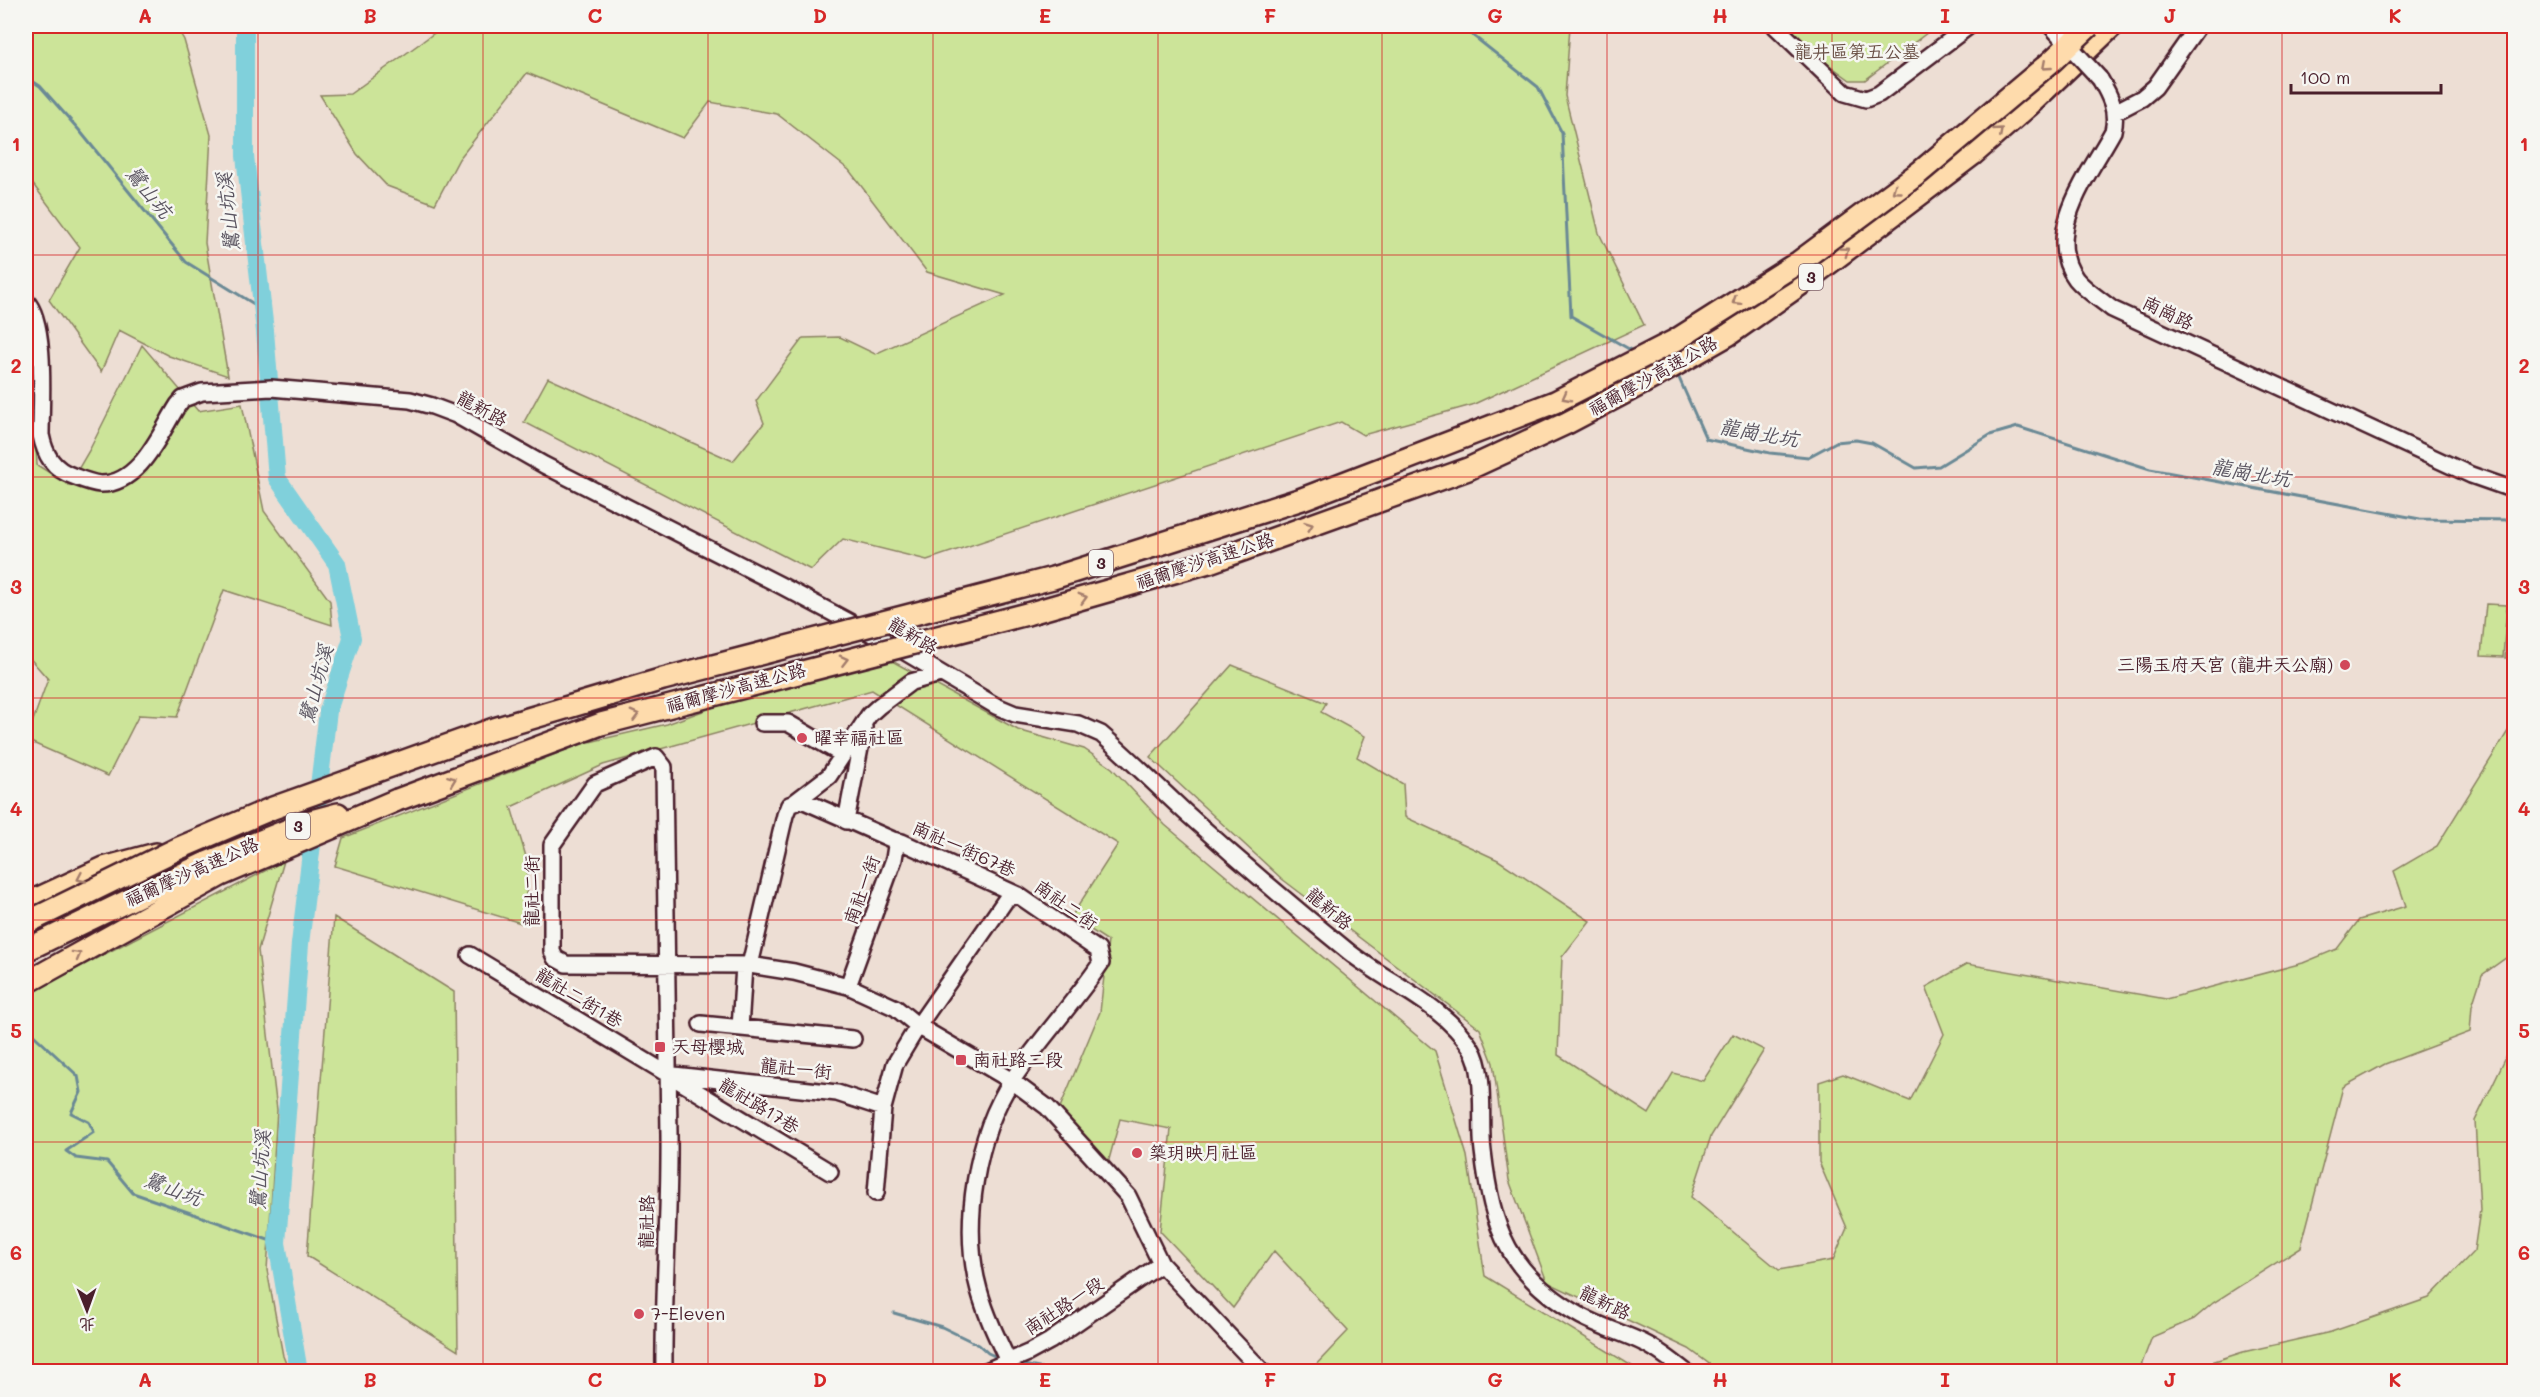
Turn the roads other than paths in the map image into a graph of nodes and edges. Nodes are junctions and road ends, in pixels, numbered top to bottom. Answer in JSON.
{"nodes":[{"id":1,"x":1775,"y":26,"type":"edge"},
{"id":2,"x":1969,"y":26,"type":"edge"},
{"id":3,"x":2052,"y":26,"type":"edge"},
{"id":4,"x":2089,"y":26,"type":"edge"},
{"id":5,"x":2112,"y":26,"type":"edge"},
{"id":6,"x":2198,"y":26,"type":"edge"},
{"id":7,"x":2115,"y":112,"type":"junction"},
{"id":8,"x":26,"y":302,"type":"edge"},
{"id":9,"x":2514,"y":490,"type":"edge"},
{"id":10,"x":940,"y":674,"type":"junction"},
{"id":11,"x":867,"y":718,"type":"junction"},
{"id":12,"x":762,"y":723,"type":"dead end"},
{"id":13,"x":843,"y":755,"type":"junction"},
{"id":14,"x":795,"y":801,"type":"junction"},
{"id":15,"x":846,"y":821,"type":"junction"},
{"id":16,"x":893,"y":840,"type":"junction"},
{"id":17,"x":177,"y":849,"type":"junction"},
{"id":18,"x":213,"y":870,"type":"junction"},
{"id":19,"x":1018,"y":895,"type":"junction"},
{"id":20,"x":26,"y":904,"type":"edge"},
{"id":21,"x":26,"y":923,"type":"edge"},
{"id":22,"x":26,"y":950,"type":"edge"},
{"id":23,"x":470,"y":955,"type":"dead end"},
{"id":24,"x":666,"y":963,"type":"junction"},
{"id":25,"x":747,"y":965,"type":"junction"},
{"id":26,"x":26,"y":983,"type":"edge"},
{"id":27,"x":848,"y":986,"type":"junction"},
{"id":28,"x":701,"y":1024,"type":"dead end"},
{"id":29,"x":918,"y":1026,"type":"junction"},
{"id":30,"x":740,"y":1028,"type":"junction"},
{"id":31,"x":853,"y":1039,"type":"dead end"},
{"id":32,"x":668,"y":1074,"type":"junction"},
{"id":33,"x":1012,"y":1081,"type":"junction"},
{"id":34,"x":882,"y":1108,"type":"junction"},
{"id":35,"x":830,"y":1172,"type":"dead end"},
{"id":36,"x":876,"y":1192,"type":"dead end"},
{"id":37,"x":1161,"y":1264,"type":"junction"},
{"id":38,"x":1008,"y":1361,"type":"junction"},
{"id":39,"x":1253,"y":1368,"type":"edge"},
{"id":40,"x":664,"y":1371,"type":"edge"},
{"id":41,"x":984,"y":1371,"type":"edge"},
{"id":42,"x":1686,"y":1371,"type":"edge"}],
"edges":[{"from":1,"to":2,"type":"street"},
{"from":3,"to":7,"type":"street","bridge":true},
{"from":4,"to":17,"type":"highway","name":"福爾摩沙高速公路","number":"3","one_way":true,"bridge":true},
{"from":18,"to":5,"type":"highway","name":"福爾摩沙高速公路","number":"3","one_way":true,"bridge":true},
{"from":6,"to":7,"type":"street"},
{"from":7,"to":9,"type":"street","name":"南崗路"},
{"from":8,"to":10,"type":"street","name":"龍新路"},
{"from":10,"to":11,"type":"street"},
{"from":10,"to":42,"type":"street","name":"龍新路"},
{"from":11,"to":13,"type":"street"},
{"from":11,"to":15,"type":"street"},
{"from":12,"to":13,"type":"street"},
{"from":13,"to":14,"type":"street"},
{"from":14,"to":15,"type":"street","name":"南社一街"},
{"from":14,"to":25,"type":"street"},
{"from":15,"to":16,"type":"street","name":"南社一街"},
{"from":16,"to":19,"type":"street","name":"南社一街67巷"},
{"from":16,"to":27,"type":"street","name":"南社一街"},
{"from":17,"to":20,"type":"highway","one_way":true},
{"from":17,"to":21,"type":"highway","name":"福爾摩沙高速公路","number":"3","bridge":true},
{"from":18,"to":22,"type":"highway","name":"福爾摩沙高速公路","number":"3"},
{"from":26,"to":18,"type":"highway","one_way":true},
{"from":19,"to":29,"type":"street","name":"南社二街"},
{"from":19,"to":33,"type":"street","name":"南社二街"},
{"from":23,"to":32,"type":"street","name":"龍社二街1巷"},
{"from":24,"to":24,"type":"street","name":"龍社二街"},
{"from":24,"to":25,"type":"street"},
{"from":24,"to":32,"type":"street","name":"龍社二街"},
{"from":25,"to":27,"type":"street"},
{"from":25,"to":30,"type":"street"},
{"from":27,"to":29,"type":"street"},
{"from":28,"to":30,"type":"street"},
{"from":29,"to":33,"type":"street"},
{"from":29,"to":34,"type":"street","name":"南社二街"},
{"from":30,"to":31,"type":"street"},
{"from":32,"to":34,"type":"street","name":"龍社一街"},
{"from":32,"to":35,"type":"street","name":"龍社路17巷"},
{"from":32,"to":40,"type":"street","name":"龍社路"},
{"from":33,"to":37,"type":"street"},
{"from":33,"to":38,"type":"street"},
{"from":34,"to":36,"type":"street","name":"南社二街"},
{"from":37,"to":38,"type":"street","name":"南社路一段"},
{"from":37,"to":39,"type":"street"},
{"from":38,"to":41,"type":"street","name":"南社路一段"}]}
